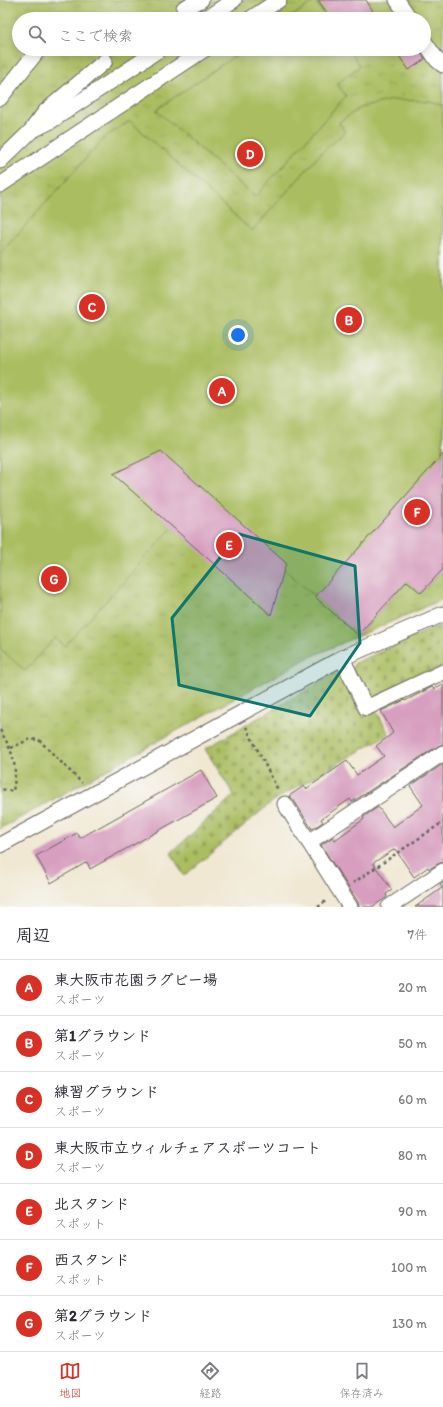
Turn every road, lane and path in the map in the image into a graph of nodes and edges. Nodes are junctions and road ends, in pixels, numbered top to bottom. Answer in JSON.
{"nodes":[{"id":1,"x":201,"y":0,"type":"edge"},
{"id":2,"x":234,"y":0,"type":"edge"},
{"id":3,"x":279,"y":0,"type":"edge"},
{"id":4,"x":397,"y":0,"type":"edge"},
{"id":5,"x":184,"y":8,"type":"dead end"},
{"id":6,"x":216,"y":12,"type":"edge"},
{"id":7,"x":261,"y":12,"type":"edge"},
{"id":8,"x":405,"y":12,"type":"edge"},
{"id":9,"x":431,"y":51,"type":"edge"},
{"id":10,"x":33,"y":56,"type":"edge"},
{"id":11,"x":149,"y":56,"type":"edge"},
{"id":12,"x":194,"y":56,"type":"edge"},
{"id":13,"x":105,"y":61,"type":"dead end"},
{"id":14,"x":443,"y":64,"type":"edge"},
{"id":15,"x":0,"y":98,"type":"edge"},
{"id":16,"x":31,"y":132,"type":"junction"},
{"id":17,"x":0,"y":161,"type":"edge"},
{"id":18,"x":0,"y":185,"type":"edge"},
{"id":19,"x":443,"y":614,"type":"edge"},
{"id":20,"x":342,"y":658,"type":"junction"},
{"id":21,"x":443,"y":672,"type":"edge"},
{"id":22,"x":240,"y":714,"type":"junction"},
{"id":23,"x":0,"y":730,"type":"edge"},
{"id":24,"x":11,"y":748,"type":"junction"},
{"id":25,"x":443,"y":752,"type":"edge"},
{"id":26,"x":85,"y":787,"type":"dead end"},
{"id":27,"x":0,"y":789,"type":"edge"},
{"id":28,"x":285,"y":804,"type":"joint"},
{"id":29,"x":443,"y":822,"type":"edge"},
{"id":30,"x":309,"y":842,"type":"junction"},
{"id":31,"x":0,"y":845,"type":"edge"},
{"id":32,"x":443,"y":871,"type":"edge"},
{"id":33,"x":340,"y":892,"type":"junction"},
{"id":34,"x":350,"y":907,"type":"edge"},
{"id":35,"x":390,"y":907,"type":"edge"}],
"edges":[{"from":1,"to":5,"type":"street"},
{"from":2,"to":6,"type":"street"},
{"from":3,"to":7,"type":"street"},
{"from":4,"to":8,"type":"street"},
{"from":9,"to":14,"type":"street"},
{"from":10,"to":15,"type":"street"},
{"from":11,"to":16,"type":"street"},
{"from":12,"to":18,"type":"street"},
{"from":13,"to":16,"type":"street"},
{"from":16,"to":17,"type":"street"},
{"from":19,"to":20,"type":"street"},
{"from":20,"to":21,"type":"street"},
{"from":20,"to":22,"type":"street"},
{"from":22,"to":28,"type":"path"},
{"from":22,"to":31,"type":"street"},
{"from":23,"to":24,"type":"path"},
{"from":24,"to":26,"type":"path"},
{"from":24,"to":27,"type":"path"},
{"from":25,"to":30,"type":"street"},
{"from":28,"to":30,"type":"street"},
{"from":29,"to":33,"type":"path"},
{"from":30,"to":33,"type":"street"},
{"from":32,"to":35,"type":"street"},
{"from":33,"to":34,"type":"street"}]}
